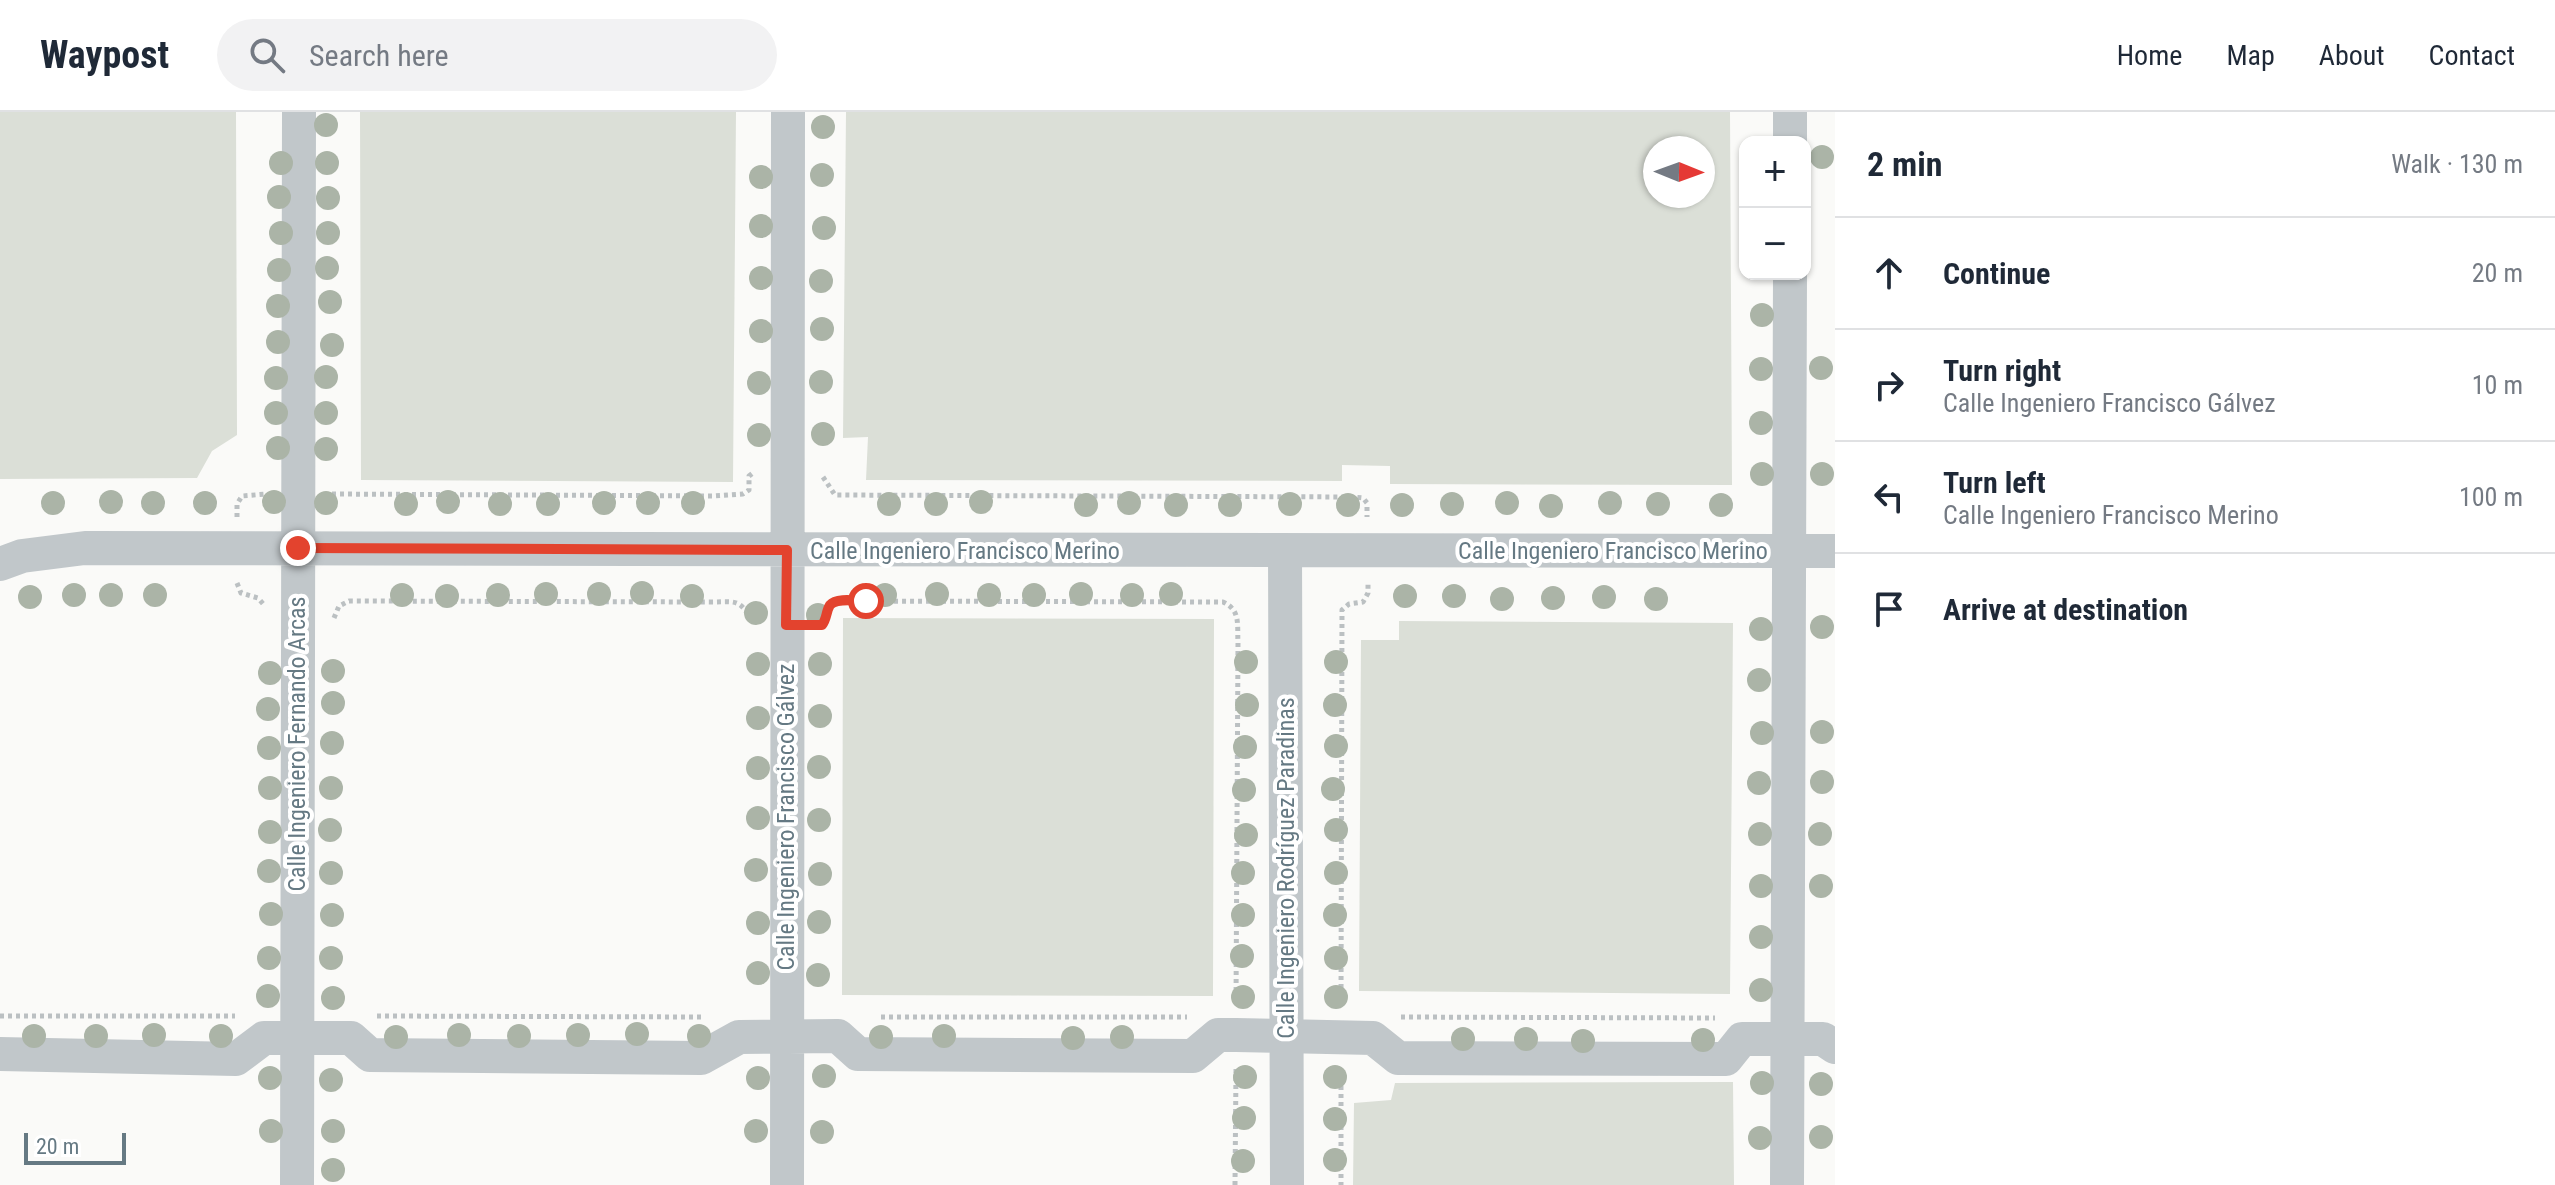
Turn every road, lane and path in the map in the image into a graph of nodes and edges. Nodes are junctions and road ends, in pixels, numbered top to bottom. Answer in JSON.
{"nodes":[{"id":1,"x":299,"y":112,"type":"edge"},
{"id":2,"x":788,"y":112,"type":"edge"},
{"id":3,"x":1790,"y":112,"type":"edge"},
{"id":4,"x":1790,"y":136,"type":"edge"},
{"id":5,"x":1790,"y":280,"type":"edge"},
{"id":6,"x":787,"y":470,"type":"junction"},
{"id":7,"x":298,"y":495,"type":"junction"},
{"id":8,"x":236,"y":548,"type":"junction"},
{"id":9,"x":298,"y":548,"type":"junction"},
{"id":10,"x":787,"y":550,"type":"junction"},
{"id":11,"x":1285,"y":551,"type":"junction"},
{"id":12,"x":1368,"y":551,"type":"junction"},
{"id":13,"x":1789,"y":551,"type":"junction"},
{"id":14,"x":1835,"y":551,"type":"edge"},
{"id":15,"x":0,"y":564,"type":"edge"},
{"id":16,"x":297,"y":625,"type":"junction"},
{"id":17,"x":786,"y":625,"type":"junction"},
{"id":18,"x":1236,"y":1035,"type":"junction"},
{"id":19,"x":1287,"y":1035,"type":"junction"},
{"id":20,"x":1341,"y":1036,"type":"junction"},
{"id":21,"x":785,"y":1037,"type":"junction"},
{"id":22,"x":296,"y":1038,"type":"junction"},
{"id":23,"x":1788,"y":1039,"type":"junction"},
{"id":24,"x":1835,"y":1047,"type":"edge"},
{"id":25,"x":0,"y":1054,"type":"edge"},
{"id":26,"x":297,"y":1185,"type":"edge"},
{"id":27,"x":787,"y":1185,"type":"edge"},
{"id":28,"x":1235,"y":1185,"type":"edge"},
{"id":29,"x":1287,"y":1185,"type":"edge"},
{"id":30,"x":1341,"y":1185,"type":"edge"},
{"id":31,"x":1787,"y":1185,"type":"edge"}],
"edges":[{"from":1,"to":7,"type":"street","name":"Calle Ingeniero Fernando Arcas"},
{"from":2,"to":6,"type":"street","name":"Calle Ingeniero Francisco Gálvez"},
{"from":3,"to":4,"type":"street"},
{"from":5,"to":13,"type":"street"},
{"from":6,"to":7,"type":"path"},
{"from":6,"to":10,"type":"street","name":"Calle Ingeniero Francisco Gálvez"},
{"from":6,"to":12,"type":"path"},
{"from":7,"to":8,"type":"path"},
{"from":7,"to":9,"type":"street","name":"Calle Ingeniero Fernando Arcas"},
{"from":8,"to":9,"type":"street","name":"Calle Ingeniero Francisco Merino"},
{"from":8,"to":15,"type":"street","name":"Calle Ingeniero Francisco Merino"},
{"from":8,"to":16,"type":"path"},
{"from":9,"to":10,"type":"street","name":"Calle Ingeniero Francisco Merino"},
{"from":9,"to":16,"type":"street","name":"Calle Ingeniero Fernando Arcas"},
{"from":10,"to":11,"type":"street","name":"Calle Ingeniero Francisco Merino"},
{"from":10,"to":17,"type":"street","name":"Calle Ingeniero Francisco Gálvez"},
{"from":11,"to":12,"type":"street","name":"Calle Ingeniero Francisco Merino"},
{"from":11,"to":19,"type":"street","name":"Calle Ingeniero Rodríguez Paradinas"},
{"from":12,"to":13,"type":"street","name":"Calle Ingeniero Francisco Merino"},
{"from":12,"to":20,"type":"path"},
{"from":13,"to":14,"type":"street","name":"Calle Ingeniero Francisco Merino"},
{"from":13,"to":23,"type":"street"},
{"from":16,"to":17,"type":"path"},
{"from":16,"to":22,"type":"street","name":"Calle Ingeniero Fernando Arcas"},
{"from":17,"to":18,"type":"path"},
{"from":17,"to":21,"type":"street","name":"Calle Ingeniero Francisco Gálvez"},
{"from":18,"to":19,"type":"street"},
{"from":18,"to":21,"type":"street"},
{"from":18,"to":28,"type":"path"},
{"from":19,"to":20,"type":"street"},
{"from":19,"to":29,"type":"street","name":"Calle Ingeniero Rodríguez Paradinas"},
{"from":20,"to":23,"type":"street"},
{"from":20,"to":30,"type":"path"},
{"from":21,"to":22,"type":"street"},
{"from":21,"to":27,"type":"street","name":"Calle Ingeniero Francisco Gálvez"},
{"from":22,"to":25,"type":"street"},
{"from":22,"to":26,"type":"street","name":"Calle Ingeniero Fernando Arcas"},
{"from":23,"to":24,"type":"street"},
{"from":23,"to":31,"type":"street"}]}
